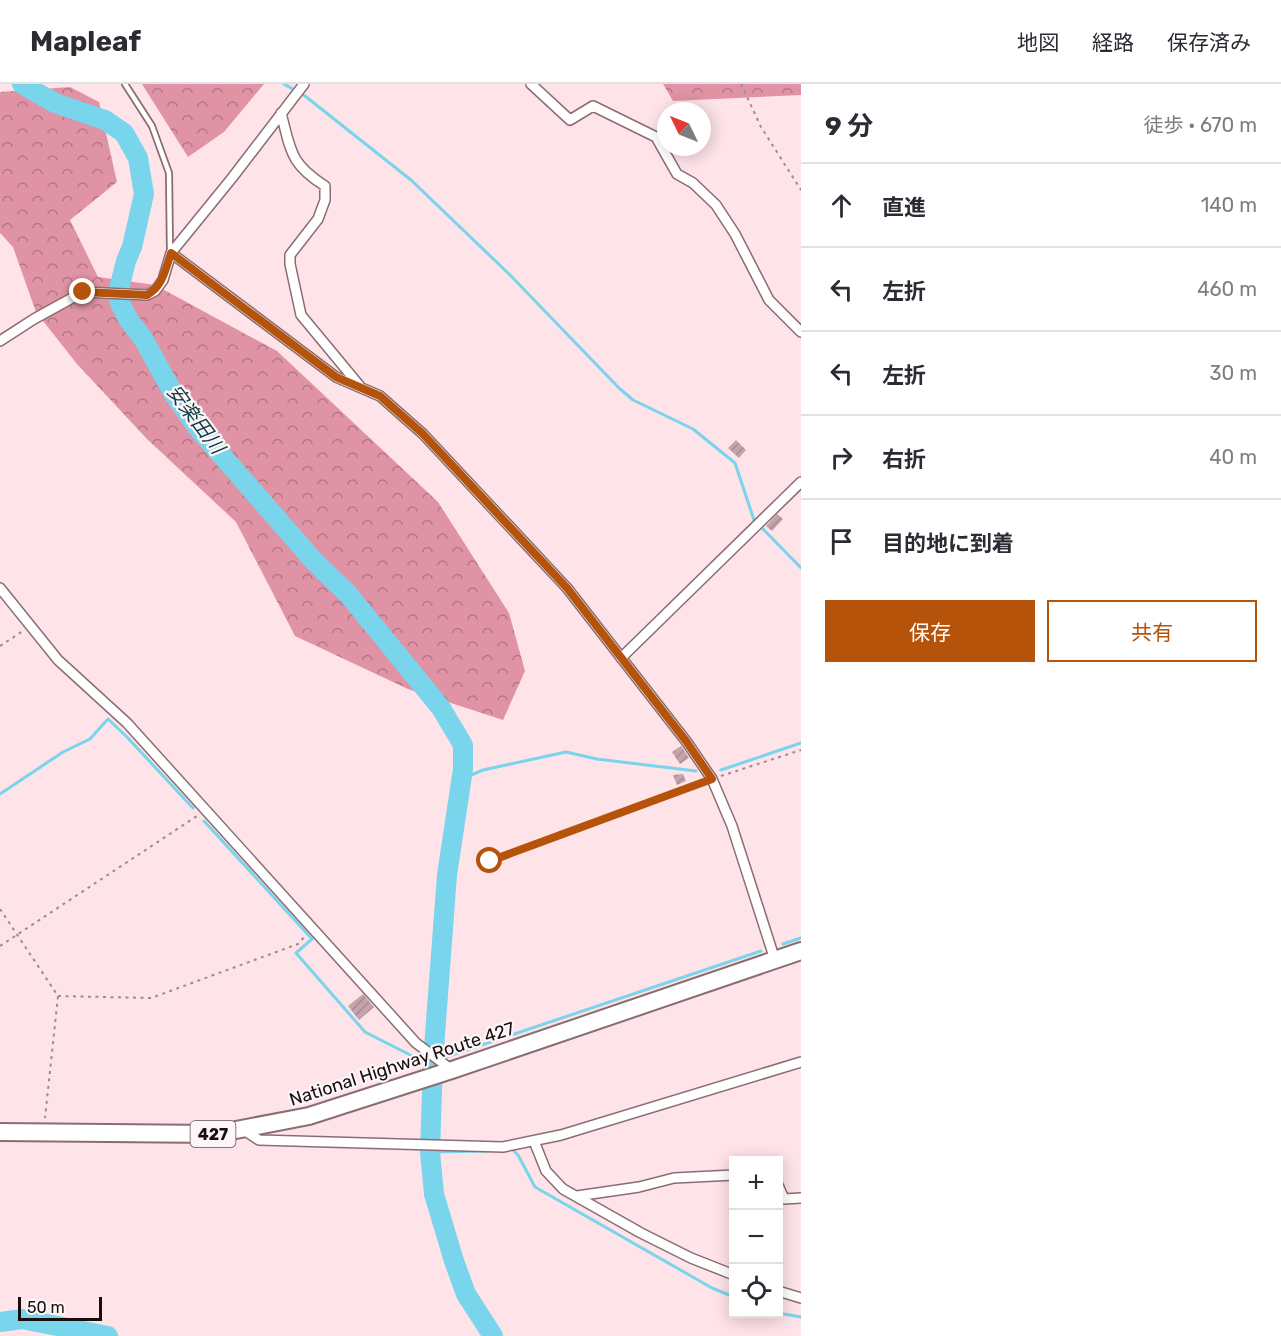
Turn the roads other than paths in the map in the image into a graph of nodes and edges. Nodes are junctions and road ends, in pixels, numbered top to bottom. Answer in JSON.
{"nodes":[{"id":1,"x":125,"y":84,"type":"edge"},
{"id":2,"x":304,"y":84,"type":"edge"},
{"id":3,"x":531,"y":84,"type":"edge"},
{"id":4,"x":281,"y":113,"type":"junction"},
{"id":5,"x":171,"y":253,"type":"junction"},
{"id":6,"x":801,"y":332,"type":"edge"},
{"id":7,"x":0,"y":341,"type":"edge"},
{"id":8,"x":359,"y":386,"type":"junction"},
{"id":9,"x":801,"y":482,"type":"edge"},
{"id":10,"x":0,"y":588,"type":"edge"},
{"id":11,"x":621,"y":658,"type":"junction"},
{"id":12,"x":801,"y":951,"type":"edge"},
{"id":13,"x":775,"y":960,"type":"junction"},
{"id":14,"x":801,"y":1062,"type":"edge"},
{"id":15,"x":443,"y":1068,"type":"junction"},
{"id":16,"x":244,"y":1130,"type":"junction"},
{"id":17,"x":0,"y":1132,"type":"edge"},
{"id":18,"x":534,"y":1141,"type":"junction"},
{"id":19,"x":729,"y":1175,"type":"edge"},
{"id":20,"x":577,"y":1196,"type":"junction"},
{"id":21,"x":783,"y":1197,"type":"edge"},
{"id":22,"x":801,"y":1198,"type":"edge"},
{"id":23,"x":729,"y":1273,"type":"edge"},
{"id":24,"x":783,"y":1293,"type":"edge"},
{"id":25,"x":801,"y":1298,"type":"edge"}],
"edges":[{"from":1,"to":5,"type":"lane"},
{"from":2,"to":4,"type":"street"},
{"from":3,"to":6,"type":"street"},
{"from":4,"to":5,"type":"street"},
{"from":4,"to":8,"type":"street"},
{"from":5,"to":7,"type":"street"},
{"from":5,"to":8,"type":"street"},
{"from":8,"to":11,"type":"street"},
{"from":9,"to":11,"type":"street"},
{"from":10,"to":15,"type":"street"},
{"from":11,"to":13,"type":"street"},
{"from":12,"to":13,"type":"highway","name":"National Highway Route 427","number":"427"},
{"from":13,"to":15,"type":"highway","name":"National Highway Route 427","number":"427"},
{"from":14,"to":18,"type":"street"},
{"from":15,"to":16,"type":"highway","name":"National Highway Route 427","number":"427"},
{"from":16,"to":17,"type":"highway","name":"National Highway Route 427","number":"427"},
{"from":16,"to":18,"type":"street"},
{"from":18,"to":20,"type":"street"},
{"from":19,"to":20,"type":"street"},
{"from":20,"to":23,"type":"street"},
{"from":21,"to":22,"type":"street"},
{"from":24,"to":25,"type":"street"}]}
